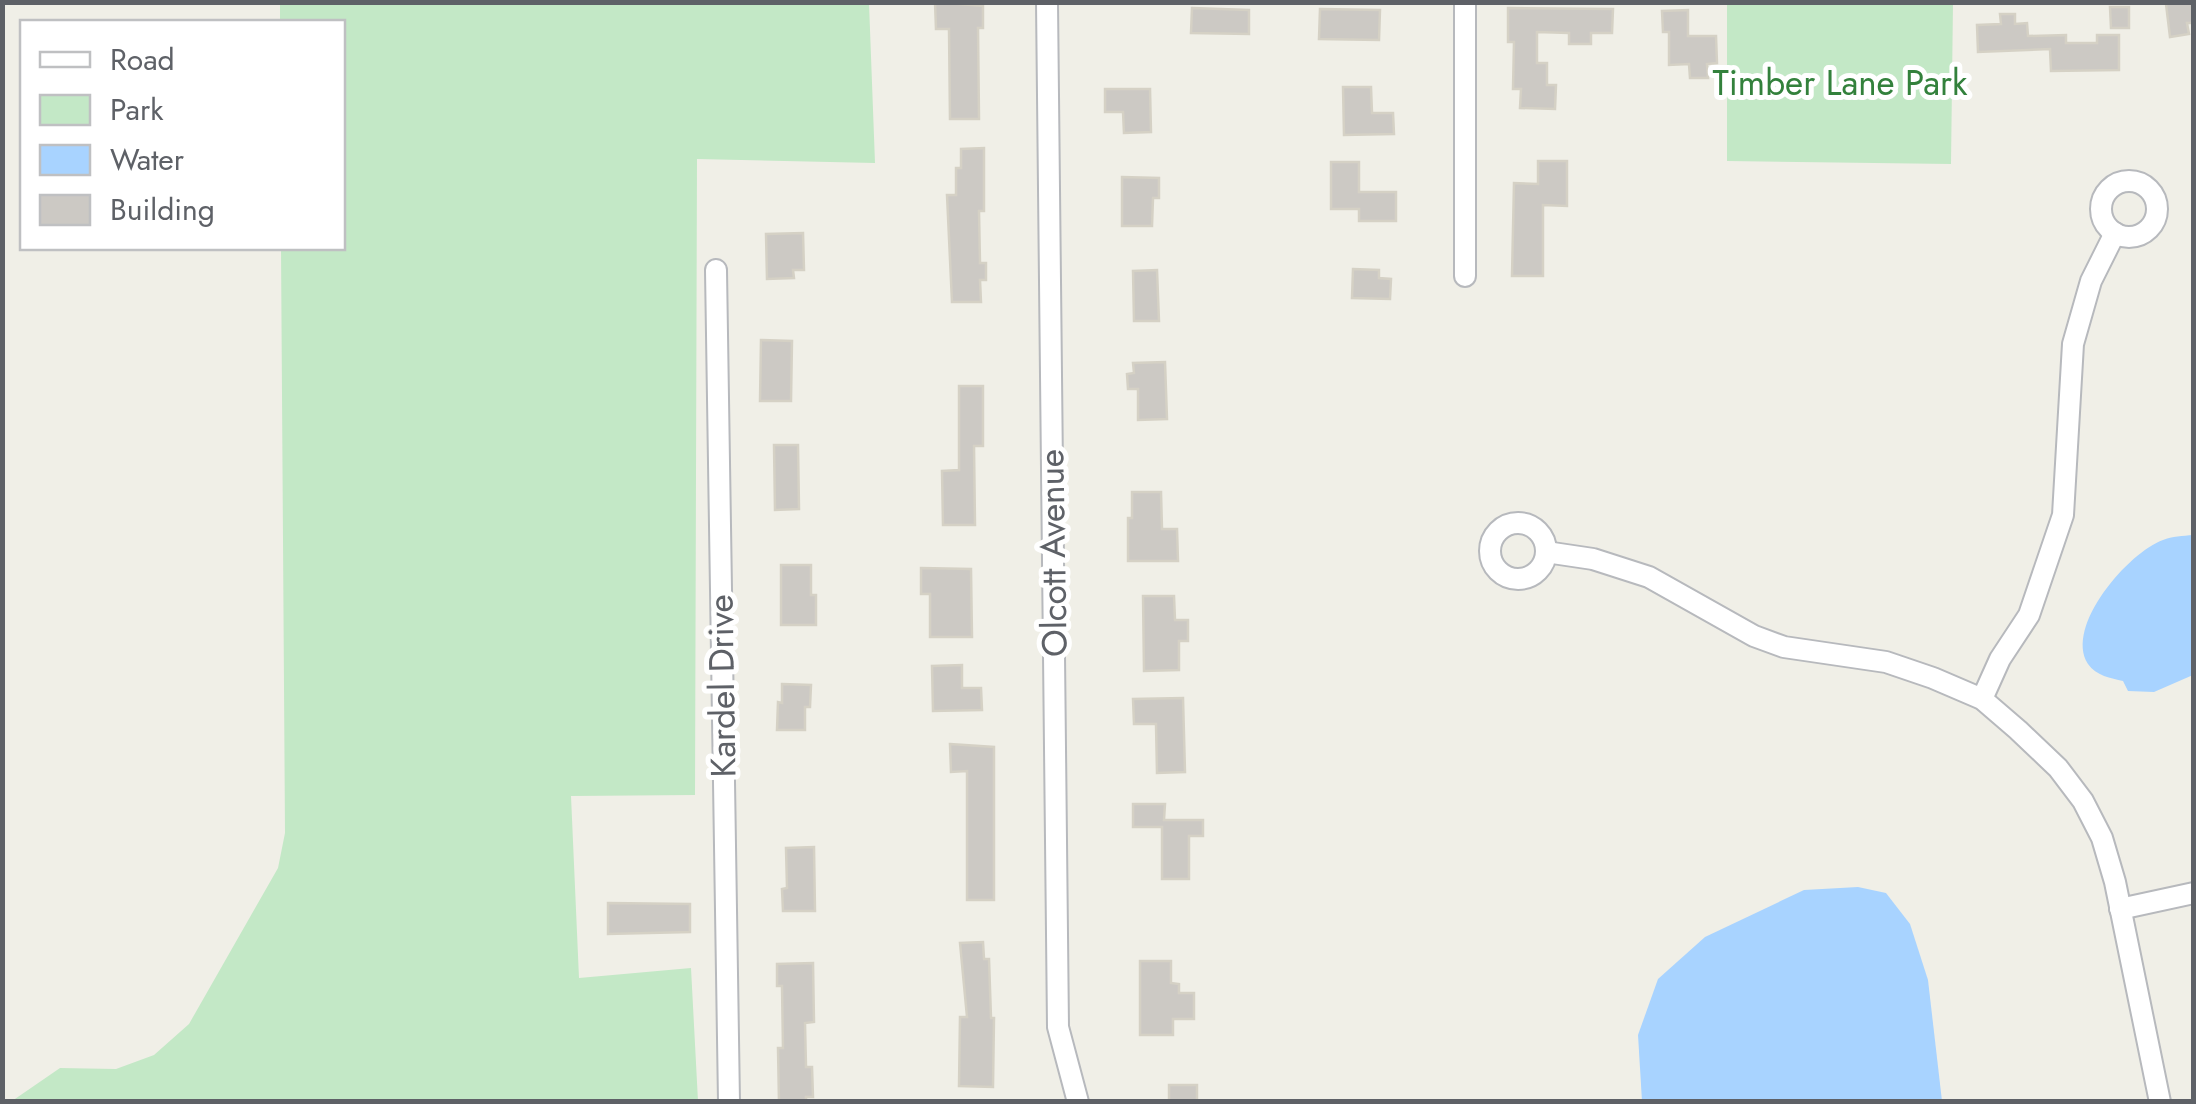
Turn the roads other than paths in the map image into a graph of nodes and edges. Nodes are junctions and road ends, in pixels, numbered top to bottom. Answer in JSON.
{"nodes":[{"id":1,"x":1047,"y":2,"type":"edge"},
{"id":2,"x":1465,"y":2,"type":"edge"},
{"id":3,"x":2115,"y":234,"type":"dead end"},
{"id":4,"x":716,"y":270,"type":"dead end"},
{"id":5,"x":1465,"y":276,"type":"dead end"},
{"id":6,"x":1546,"y":552,"type":"dead end"},
{"id":7,"x":1982,"y":699,"type":"junction"},
{"id":8,"x":2194,"y":892,"type":"edge"},
{"id":9,"x":2120,"y":909,"type":"junction"},
{"id":10,"x":729,"y":1102,"type":"edge"},
{"id":11,"x":1078,"y":1102,"type":"edge"},
{"id":12,"x":2160,"y":1102,"type":"edge"}],
"edges":[{"from":1,"to":11,"type":"street","name":"Olcott Avenue"},
{"from":2,"to":5,"type":"street"},
{"from":3,"to":7,"type":"street"},
{"from":4,"to":10,"type":"street","name":"Kardel Drive"},
{"from":6,"to":7,"type":"street"},
{"from":7,"to":9,"type":"street"},
{"from":8,"to":9,"type":"street"},
{"from":9,"to":12,"type":"street"}]}
